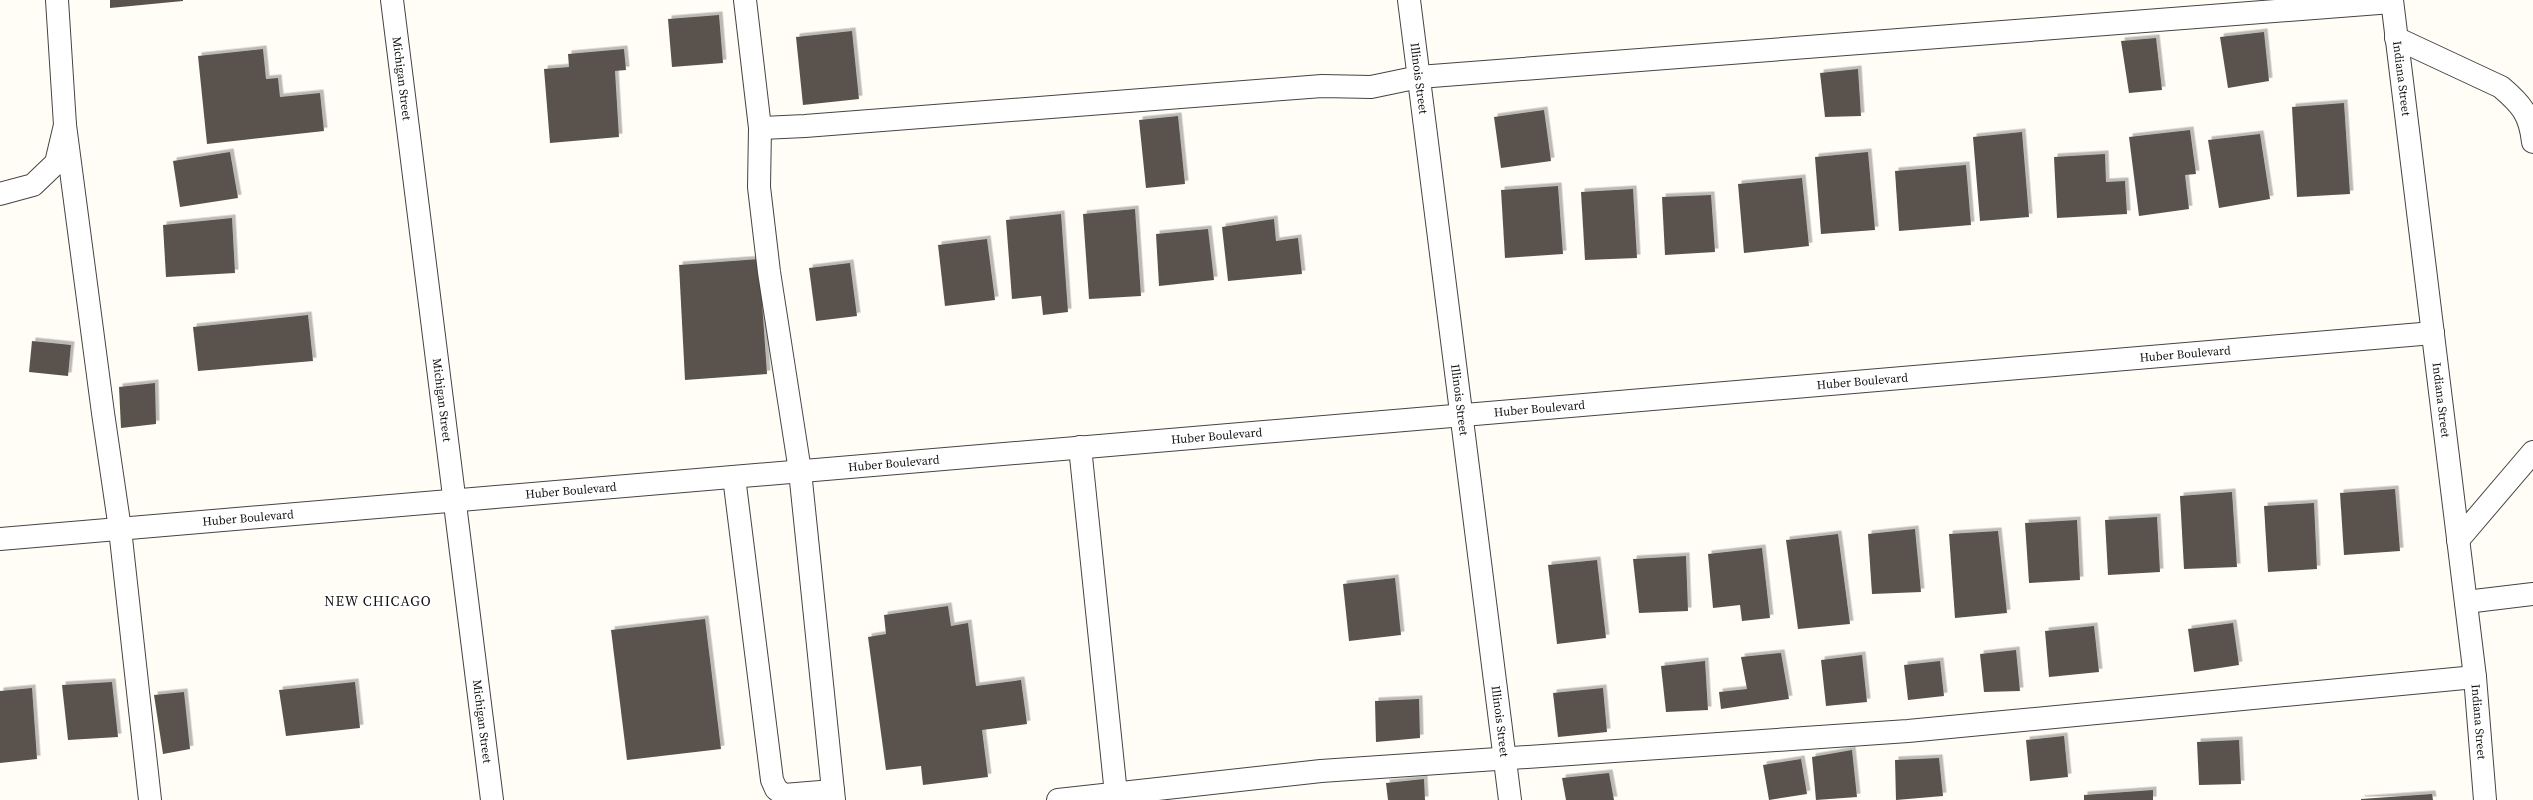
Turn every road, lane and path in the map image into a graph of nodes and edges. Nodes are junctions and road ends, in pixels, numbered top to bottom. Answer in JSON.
{"nodes":[{"id":1,"x":57,"y":0,"type":"edge"},
{"id":2,"x":392,"y":0,"type":"edge"},
{"id":3,"x":745,"y":0,"type":"edge"},
{"id":4,"x":1409,"y":0,"type":"edge"},
{"id":5,"x":2392,"y":1,"type":"edge"},
{"id":6,"x":2396,"y":38,"type":"junction"},
{"id":7,"x":1419,"y":77,"type":"junction"},
{"id":8,"x":64,"y":125,"type":"junction"},
{"id":9,"x":760,"y":128,"type":"junction"},
{"id":10,"x":2533,"y":142,"type":"edge"},
{"id":11,"x":0,"y":194,"type":"edge"},
{"id":12,"x":2433,"y":333,"type":"junction"},
{"id":13,"x":1461,"y":415,"type":"junction"},
{"id":14,"x":1080,"y":447,"type":"junction"},
{"id":15,"x":2533,"y":452,"type":"edge"},
{"id":16,"x":800,"y":471,"type":"junction"},
{"id":17,"x":734,"y":477,"type":"junction"},
{"id":18,"x":454,"y":501,"type":"junction"},
{"id":19,"x":120,"y":529,"type":"junction"},
{"id":20,"x":0,"y":539,"type":"edge"},
{"id":21,"x":2458,"y":540,"type":"junction"},
{"id":22,"x":2533,"y":594,"type":"edge"},
{"id":23,"x":2466,"y":602,"type":"junction"},
{"id":24,"x":2475,"y":677,"type":"junction"},
{"id":25,"x":1504,"y":758,"type":"junction"},
{"id":26,"x":1116,"y":794,"type":"junction"},
{"id":27,"x":833,"y":796,"type":"edge"},
{"id":28,"x":150,"y":800,"type":"edge"},
{"id":29,"x":492,"y":800,"type":"edge"},
{"id":30,"x":1058,"y":800,"type":"edge"},
{"id":31,"x":1510,"y":800,"type":"edge"},
{"id":32,"x":2485,"y":800,"type":"edge"}],
"edges":[{"from":1,"to":8,"type":"street"},
{"from":2,"to":18,"type":"street","name":"Michigan Street"},
{"from":3,"to":9,"type":"street"},
{"from":4,"to":7,"type":"street","name":"Illinois Street"},
{"from":5,"to":6,"type":"street","name":"Indiana Street"},
{"from":5,"to":7,"type":"street"},
{"from":6,"to":10,"type":"street"},
{"from":6,"to":12,"type":"street","name":"Indiana Street"},
{"from":7,"to":9,"type":"street"},
{"from":7,"to":13,"type":"street","name":"Illinois Street"},
{"from":8,"to":11,"type":"street"},
{"from":8,"to":19,"type":"street"},
{"from":9,"to":16,"type":"street"},
{"from":12,"to":13,"type":"street","name":"Huber Boulevard"},
{"from":12,"to":21,"type":"street","name":"Indiana Street"},
{"from":13,"to":14,"type":"street","name":"Huber Boulevard"},
{"from":13,"to":25,"type":"street","name":"Illinois Street"},
{"from":14,"to":16,"type":"street","name":"Huber Boulevard"},
{"from":14,"to":26,"type":"street"},
{"from":15,"to":21,"type":"street"},
{"from":16,"to":17,"type":"street","name":"Huber Boulevard"},
{"from":16,"to":27,"type":"street"},
{"from":17,"to":18,"type":"street","name":"Huber Boulevard"},
{"from":17,"to":27,"type":"street"},
{"from":18,"to":19,"type":"street","name":"Huber Boulevard"},
{"from":18,"to":29,"type":"street","name":"Michigan Street"},
{"from":19,"to":20,"type":"street","name":"Huber Boulevard"},
{"from":19,"to":28,"type":"street"},
{"from":21,"to":23,"type":"street","name":"Indiana Street"},
{"from":22,"to":23,"type":"street"},
{"from":23,"to":24,"type":"street","name":"Indiana Street"},
{"from":24,"to":25,"type":"street"},
{"from":24,"to":32,"type":"street","name":"Indiana Street"},
{"from":25,"to":26,"type":"street"},
{"from":25,"to":31,"type":"street","name":"Illinois Street"},
{"from":26,"to":30,"type":"street"}]}
